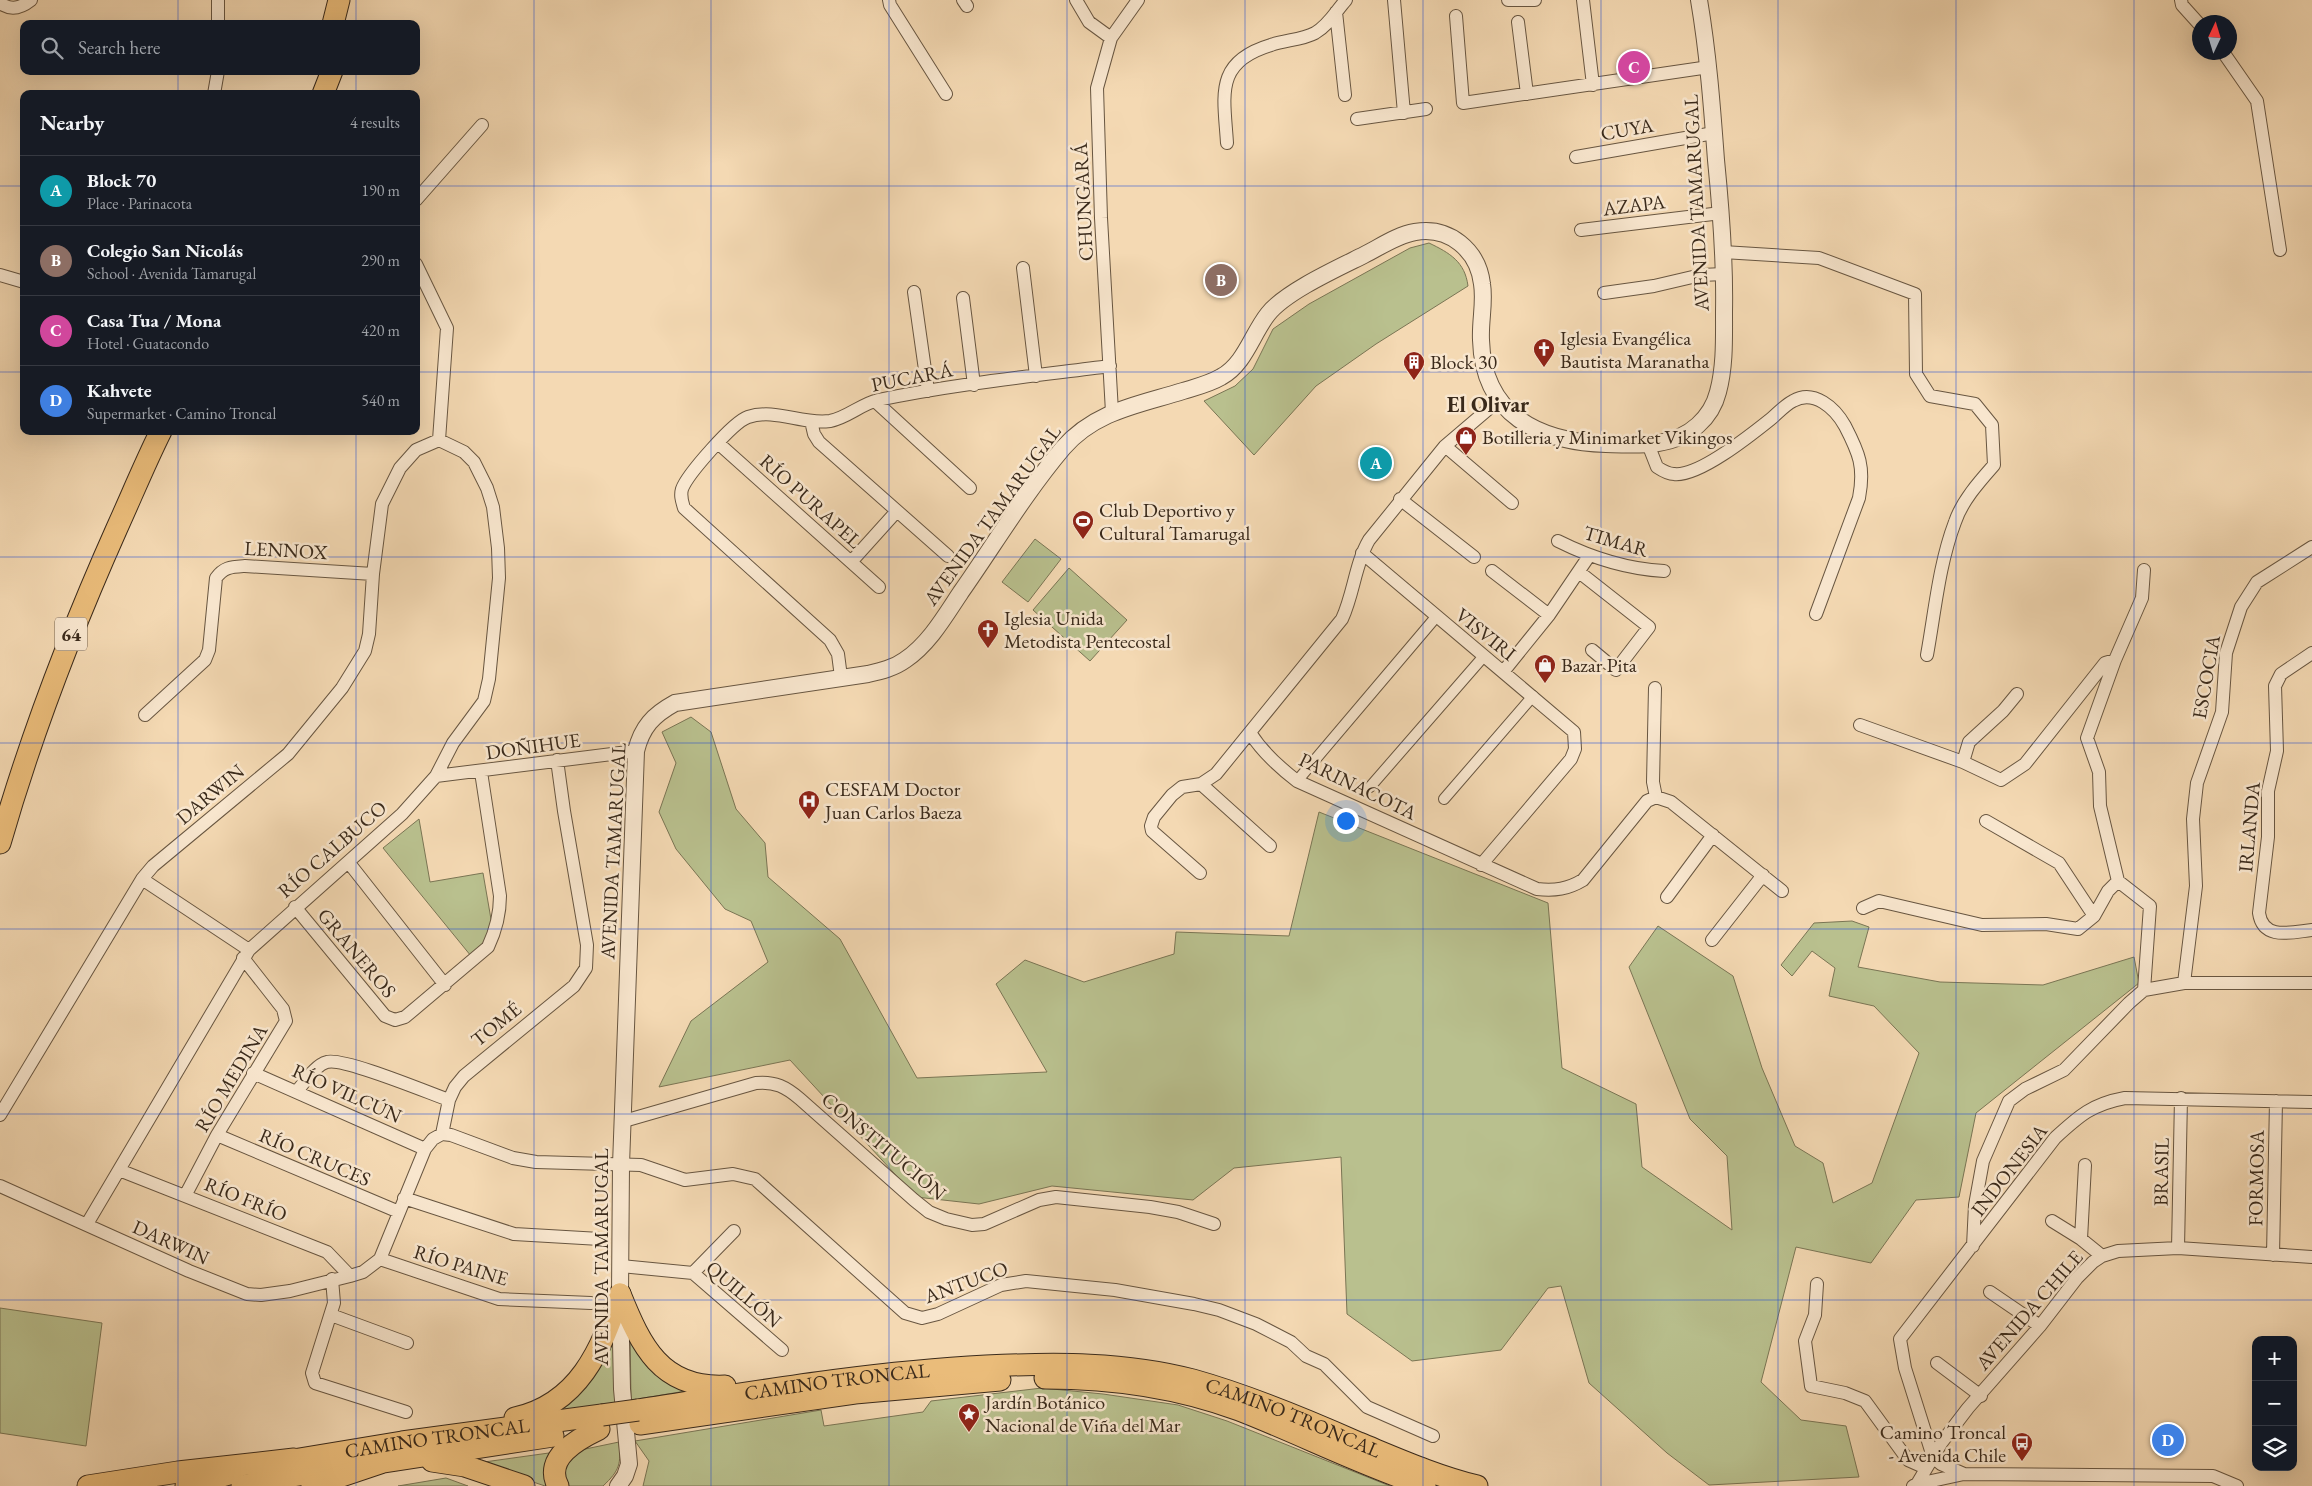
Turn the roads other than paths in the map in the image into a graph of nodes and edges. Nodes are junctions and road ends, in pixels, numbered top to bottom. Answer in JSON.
{"nodes":[{"id":1,"x":31,"y":0,"type":"edge"},
{"id":2,"x":218,"y":0,"type":"edge"},
{"id":3,"x":339,"y":0,"type":"edge"},
{"id":4,"x":354,"y":0,"type":"edge"},
{"id":5,"x":889,"y":0,"type":"edge"},
{"id":6,"x":1076,"y":0,"type":"edge"},
{"id":7,"x":1138,"y":0,"type":"edge"},
{"id":8,"x":1346,"y":0,"type":"edge"},
{"id":9,"x":1394,"y":0,"type":"edge"},
{"id":10,"x":1508,"y":0,"type":"edge"},
{"id":11,"x":1534,"y":0,"type":"edge"},
{"id":12,"x":1583,"y":0,"type":"edge"},
{"id":13,"x":1700,"y":0,"type":"edge"},
{"id":14,"x":2181,"y":0,"type":"edge"},
{"id":15,"x":5,"y":6,"type":"edge"},
{"id":16,"x":1336,"y":12,"type":"junction"},
{"id":17,"x":1456,"y":16,"type":"dead end"},
{"id":18,"x":2192,"y":16,"type":"edge"},
{"id":19,"x":218,"y":20,"type":"edge"},
{"id":20,"x":334,"y":20,"type":"edge"},
{"id":21,"x":348,"y":20,"type":"edge"},
{"id":22,"x":1518,"y":22,"type":"dead end"},
{"id":23,"x":1111,"y":38,"type":"junction"},
{"id":24,"x":2229,"y":60,"type":"edge"},
{"id":25,"x":1709,"y":67,"type":"junction"},
{"id":26,"x":217,"y":75,"type":"edge"},
{"id":27,"x":316,"y":75,"type":"edge"},
{"id":28,"x":330,"y":75,"type":"edge"},
{"id":29,"x":1593,"y":85,"type":"junction"},
{"id":30,"x":215,"y":90,"type":"edge"},
{"id":31,"x":310,"y":90,"type":"edge"},
{"id":32,"x":325,"y":90,"type":"edge"},
{"id":33,"x":946,"y":94,"type":"dead end"},
{"id":34,"x":1527,"y":94,"type":"junction"},
{"id":35,"x":1345,"y":95,"type":"dead end"},
{"id":36,"x":1426,"y":109,"type":"dead end"},
{"id":37,"x":1404,"y":113,"type":"junction"},
{"id":38,"x":1357,"y":119,"type":"dead end"},
{"id":39,"x":482,"y":125,"type":"dead end"},
{"id":40,"x":1714,"y":133,"type":"junction"},
{"id":41,"x":1227,"y":143,"type":"dead end"},
{"id":42,"x":1576,"y":157,"type":"dead end"},
{"id":43,"x":420,"y":195,"type":"edge"},
{"id":44,"x":1721,"y":212,"type":"junction"},
{"id":45,"x":1581,"y":230,"type":"dead end"},
{"id":46,"x":2280,"y":250,"type":"dead end"},
{"id":47,"x":1723,"y":252,"type":"junction"},
{"id":48,"x":1023,"y":268,"type":"dead end"},
{"id":49,"x":420,"y":273,"type":"edge"},
{"id":50,"x":1724,"y":274,"type":"junction"},
{"id":51,"x":0,"y":275,"type":"edge"},
{"id":52,"x":20,"y":281,"type":"edge"},
{"id":53,"x":914,"y":292,"type":"dead end"},
{"id":54,"x":1604,"y":293,"type":"dead end"},
{"id":55,"x":963,"y":298,"type":"dead end"},
{"id":56,"x":1110,"y":366,"type":"junction"},
{"id":57,"x":1036,"y":376,"type":"junction"},
{"id":58,"x":974,"y":384,"type":"junction"},
{"id":59,"x":928,"y":392,"type":"junction"},
{"id":60,"x":1499,"y":400,"type":"junction"},
{"id":61,"x":875,"y":401,"type":"junction"},
{"id":62,"x":1112,"y":412,"type":"junction"},
{"id":63,"x":811,"y":422,"type":"junction"},
{"id":64,"x":144,"y":435,"type":"edge"},
{"id":65,"x":159,"y":435,"type":"edge"},
{"id":66,"x":438,"y":440,"type":"junction"},
{"id":67,"x":718,"y":443,"type":"junction"},
{"id":68,"x":1648,"y":444,"type":"junction"},
{"id":69,"x":1445,"y":446,"type":"junction"},
{"id":70,"x":970,"y":488,"type":"dead end"},
{"id":71,"x":1400,"y":499,"type":"junction"},
{"id":72,"x":1512,"y":503,"type":"dead end"},
{"id":73,"x":896,"y":512,"type":"junction"},
{"id":74,"x":1558,"y":541,"type":"dead end"},
{"id":75,"x":2312,"y":547,"type":"edge"},
{"id":76,"x":1362,"y":553,"type":"junction"},
{"id":77,"x":948,"y":556,"type":"dead end"},
{"id":78,"x":1589,"y":556,"type":"junction"},
{"id":79,"x":1474,"y":557,"type":"dead end"},
{"id":80,"x":851,"y":562,"type":"junction"},
{"id":81,"x":2144,"y":570,"type":"dead end"},
{"id":82,"x":1492,"y":571,"type":"dead end"},
{"id":83,"x":1664,"y":571,"type":"dead end"},
{"id":84,"x":1579,"y":572,"type":"junction"},
{"id":85,"x":373,"y":574,"type":"junction"},
{"id":86,"x":880,"y":587,"type":"dead end"},
{"id":87,"x":1816,"y":614,"type":"dead end"},
{"id":88,"x":1549,"y":615,"type":"junction"},
{"id":89,"x":1436,"y":617,"type":"junction"},
{"id":90,"x":1592,"y":650,"type":"dead end"},
{"id":91,"x":2312,"y":653,"type":"edge"},
{"id":92,"x":1928,"y":655,"type":"dead end"},
{"id":93,"x":1484,"y":656,"type":"junction"},
{"id":94,"x":2115,"y":660,"type":"junction"},
{"id":95,"x":1504,"y":672,"type":"junction"},
{"id":96,"x":841,"y":677,"type":"junction"},
{"id":97,"x":1655,"y":688,"type":"dead end"},
{"id":98,"x":2017,"y":694,"type":"dead end"},
{"id":99,"x":1533,"y":696,"type":"junction"},
{"id":100,"x":145,"y":715,"type":"dead end"},
{"id":101,"x":1860,"y":724,"type":"dead end"},
{"id":102,"x":1251,"y":734,"type":"junction"},
{"id":103,"x":636,"y":751,"type":"junction"},
{"id":104,"x":557,"y":760,"type":"junction"},
{"id":105,"x":1963,"y":762,"type":"junction"},
{"id":106,"x":481,"y":772,"type":"junction"},
{"id":107,"x":436,"y":776,"type":"junction"},
{"id":108,"x":1297,"y":781,"type":"junction"},
{"id":109,"x":1201,"y":784,"type":"junction"},
{"id":110,"x":1370,"y":787,"type":"dead end"},
{"id":111,"x":0,"y":794,"type":"edge"},
{"id":112,"x":1656,"y":797,"type":"junction"},
{"id":113,"x":1444,"y":799,"type":"dead end"},
{"id":114,"x":1986,"y":821,"type":"dead end"},
{"id":115,"x":1713,"y":835,"type":"junction"},
{"id":116,"x":0,"y":844,"type":"edge"},
{"id":117,"x":1270,"y":846,"type":"dead end"},
{"id":118,"x":349,"y":862,"type":"junction"},
{"id":119,"x":1481,"y":865,"type":"junction"},
{"id":120,"x":1200,"y":873,"type":"dead end"},
{"id":121,"x":1763,"y":875,"type":"junction"},
{"id":122,"x":142,"y":879,"type":"junction"},
{"id":123,"x":2118,"y":881,"type":"junction"},
{"id":124,"x":1782,"y":890,"type":"dead end"},
{"id":125,"x":1667,"y":898,"type":"dead end"},
{"id":126,"x":295,"y":907,"type":"junction"},
{"id":127,"x":1864,"y":908,"type":"dead end"},
{"id":128,"x":2094,"y":916,"type":"junction"},
{"id":129,"x":2312,"y":930,"type":"edge"},
{"id":130,"x":1712,"y":940,"type":"dead end"},
{"id":131,"x":246,"y":954,"type":"junction"},
{"id":132,"x":2184,"y":983,"type":"junction"},
{"id":133,"x":2312,"y":984,"type":"edge"},
{"id":134,"x":445,"y":985,"type":"junction"},
{"id":135,"x":2144,"y":990,"type":"junction"},
{"id":136,"x":253,"y":1073,"type":"junction"},
{"id":137,"x":297,"y":1091,"type":"junction"},
{"id":138,"x":2181,"y":1098,"type":"junction"},
{"id":139,"x":449,"y":1100,"type":"junction"},
{"id":140,"x":2276,"y":1101,"type":"junction"},
{"id":141,"x":2312,"y":1102,"type":"edge"},
{"id":142,"x":0,"y":1115,"type":"edge"},
{"id":143,"x":624,"y":1121,"type":"junction"},
{"id":144,"x":442,"y":1134,"type":"junction"},
{"id":145,"x":217,"y":1135,"type":"junction"},
{"id":146,"x":425,"y":1149,"type":"junction"},
{"id":147,"x":621,"y":1165,"type":"junction"},
{"id":148,"x":2085,"y":1165,"type":"dead end"},
{"id":149,"x":119,"y":1170,"type":"junction"},
{"id":150,"x":0,"y":1186,"type":"edge"},
{"id":151,"x":185,"y":1196,"type":"junction"},
{"id":152,"x":404,"y":1198,"type":"junction"},
{"id":153,"x":398,"y":1212,"type":"junction"},
{"id":154,"x":2052,"y":1221,"type":"dead end"},
{"id":155,"x":87,"y":1224,"type":"junction"},
{"id":156,"x":1214,"y":1224,"type":"dead end"},
{"id":157,"x":734,"y":1231,"type":"dead end"},
{"id":158,"x":600,"y":1239,"type":"dead end"},
{"id":159,"x":2081,"y":1239,"type":"junction"},
{"id":160,"x":1973,"y":1246,"type":"junction"},
{"id":161,"x":2178,"y":1248,"type":"junction"},
{"id":162,"x":2273,"y":1255,"type":"junction"},
{"id":163,"x":2102,"y":1256,"type":"junction"},
{"id":164,"x":2312,"y":1257,"type":"edge"},
{"id":165,"x":380,"y":1259,"type":"junction"},
{"id":166,"x":621,"y":1266,"type":"junction"},
{"id":167,"x":693,"y":1273,"type":"junction"},
{"id":168,"x":350,"y":1276,"type":"junction"},
{"id":169,"x":332,"y":1279,"type":"junction"},
{"id":170,"x":1817,"y":1284,"type":"dead end"},
{"id":171,"x":1990,"y":1292,"type":"dead end"},
{"id":172,"x":620,"y":1294,"type":"junction"},
{"id":173,"x":591,"y":1303,"type":"dead end"},
{"id":174,"x":331,"y":1315,"type":"junction"},
{"id":175,"x":2040,"y":1326,"type":"junction"},
{"id":176,"x":407,"y":1342,"type":"dead end"},
{"id":177,"x":782,"y":1350,"type":"dead end"},
{"id":178,"x":1937,"y":1363,"type":"dead end"},
{"id":179,"x":813,"y":1382,"type":"junction"},
{"id":180,"x":1980,"y":1396,"type":"junction"},
{"id":181,"x":406,"y":1412,"type":"dead end"},
{"id":182,"x":639,"y":1417,"type":"junction"},
{"id":183,"x":602,"y":1424,"type":"junction"},
{"id":184,"x":1433,"y":1436,"type":"dead end"},
{"id":185,"x":416,"y":1448,"type":"junction"},
{"id":186,"x":294,"y":1459,"type":"junction"},
{"id":187,"x":1929,"y":1462,"type":"junction"},
{"id":188,"x":380,"y":1463,"type":"junction"},
{"id":189,"x":1964,"y":1474,"type":"junction"},
{"id":190,"x":1915,"y":1485,"type":"edge"},
{"id":191,"x":88,"y":1486,"type":"edge"},
{"id":192,"x":186,"y":1486,"type":"edge"},
{"id":193,"x":242,"y":1486,"type":"edge"},
{"id":194,"x":312,"y":1486,"type":"edge"},
{"id":195,"x":524,"y":1486,"type":"edge"},
{"id":196,"x":558,"y":1486,"type":"edge"},
{"id":197,"x":618,"y":1486,"type":"edge"},
{"id":198,"x":1425,"y":1486,"type":"edge"},
{"id":199,"x":1477,"y":1486,"type":"edge"},
{"id":200,"x":2237,"y":1486,"type":"edge"}],
"edges":[{"from":1,"to":15,"type":"street"},
{"from":2,"to":19,"type":"street"},
{"from":3,"to":20,"type":"main road"},
{"from":4,"to":21,"type":"main road"},
{"from":5,"to":33,"type":"street"},
{"from":6,"to":23,"type":"street"},
{"from":7,"to":23,"type":"street","name":"CHUNGARÁ"},
{"from":8,"to":16,"type":"street"},
{"from":9,"to":37,"type":"street"},
{"from":10,"to":11,"type":"street"},
{"from":12,"to":29,"type":"street"},
{"from":13,"to":25,"type":"street","name":"AVENIDA TAMARUGAL"},
{"from":14,"to":18,"type":"street"},
{"from":16,"to":35,"type":"street"},
{"from":16,"to":41,"type":"street"},
{"from":17,"to":34,"type":"street"},
{"from":22,"to":34,"type":"street"},
{"from":23,"to":56,"type":"street","name":"CHUNGARÁ"},
{"from":24,"to":46,"type":"street"},
{"from":25,"to":29,"type":"street"},
{"from":25,"to":40,"type":"street","name":"AVENIDA TAMARUGAL"},
{"from":26,"to":30,"type":"street"},
{"from":27,"to":31,"type":"main road"},
{"from":28,"to":32,"type":"main road"},
{"from":29,"to":34,"type":"street"},
{"from":36,"to":37,"type":"street"},
{"from":37,"to":38,"type":"street"},
{"from":39,"to":43,"type":"street"},
{"from":40,"to":42,"type":"street","name":"CUYA"},
{"from":40,"to":44,"type":"street","name":"AVENIDA TAMARUGAL"},
{"from":44,"to":45,"type":"street","name":"AZAPA"},
{"from":44,"to":47,"type":"street","name":"AVENIDA TAMARUGAL"},
{"from":47,"to":50,"type":"street","name":"AVENIDA TAMARUGAL"},
{"from":47,"to":92,"type":"street"},
{"from":48,"to":57,"type":"street"},
{"from":49,"to":66,"type":"street"},
{"from":50,"to":54,"type":"street"},
{"from":50,"to":68,"type":"street","name":"AVENIDA TAMARUGAL"},
{"from":51,"to":52,"type":"street"},
{"from":53,"to":59,"type":"street"},
{"from":55,"to":58,"type":"street"},
{"from":56,"to":57,"type":"street","name":"PUCARÁ"},
{"from":56,"to":62,"type":"street","name":"CHUNGARÁ"},
{"from":57,"to":58,"type":"street","name":"PUCARÁ"},
{"from":58,"to":59,"type":"street","name":"PUCARÁ"},
{"from":59,"to":61,"type":"street","name":"PUCARÁ"},
{"from":60,"to":62,"type":"street","name":"AVENIDA TAMARUGAL"},
{"from":60,"to":68,"type":"street","name":"AVENIDA TAMARUGAL"},
{"from":60,"to":69,"type":"street"},
{"from":61,"to":63,"type":"street","name":"PUCARÁ"},
{"from":61,"to":70,"type":"street"},
{"from":62,"to":96,"type":"street","name":"AVENIDA TAMARUGAL"},
{"from":63,"to":67,"type":"street","name":"PUCARÁ"},
{"from":63,"to":73,"type":"street"},
{"from":64,"to":111,"type":"main road","number":"64"},
{"from":65,"to":116,"type":"main road","number":"64"},
{"from":66,"to":85,"type":"street","name":"DARWIN"},
{"from":66,"to":107,"type":"street","name":"RÍO CALBUCO"},
{"from":67,"to":80,"type":"street","name":"RÍO PURAPEL"},
{"from":67,"to":96,"type":"street","name":"PUCARÁ"},
{"from":68,"to":87,"type":"street"},
{"from":69,"to":71,"type":"street"},
{"from":69,"to":72,"type":"street"},
{"from":71,"to":76,"type":"street"},
{"from":71,"to":79,"type":"street"},
{"from":73,"to":77,"type":"street"},
{"from":73,"to":80,"type":"street"},
{"from":74,"to":78,"type":"street","name":"TIMAR"},
{"from":75,"to":132,"type":"street","name":"ESCOCIA"},
{"from":76,"to":89,"type":"street","name":"VISVIRI"},
{"from":76,"to":102,"type":"street"},
{"from":78,"to":83,"type":"street","name":"TIMAR"},
{"from":78,"to":84,"type":"street"},
{"from":80,"to":86,"type":"street","name":"RÍO PURAPEL"},
{"from":81,"to":94,"type":"street"},
{"from":82,"to":88,"type":"street"},
{"from":84,"to":88,"type":"street"},
{"from":84,"to":90,"type":"street"},
{"from":85,"to":100,"type":"street","name":"LENNOX"},
{"from":85,"to":122,"type":"street","name":"DARWIN"},
{"from":88,"to":95,"type":"street"},
{"from":89,"to":93,"type":"street","name":"VISVIRI"},
{"from":89,"to":108,"type":"street"},
{"from":91,"to":129,"type":"street","name":"IRLANDA"},
{"from":93,"to":95,"type":"street","name":"VISVIRI"},
{"from":93,"to":110,"type":"street"},
{"from":94,"to":105,"type":"street"},
{"from":94,"to":123,"type":"street"},
{"from":95,"to":99,"type":"street","name":"VISVIRI"},
{"from":96,"to":103,"type":"street","name":"AVENIDA TAMARUGAL"},
{"from":97,"to":112,"type":"street"},
{"from":98,"to":105,"type":"street"},
{"from":99,"to":113,"type":"street"},
{"from":99,"to":119,"type":"street","name":"VISVIRI"},
{"from":101,"to":105,"type":"street"},
{"from":102,"to":108,"type":"street","name":"PARINACOTA"},
{"from":102,"to":109,"type":"street"},
{"from":103,"to":104,"type":"street","name":"DOÑIHUE"},
{"from":103,"to":143,"type":"street","name":"AVENIDA TAMARUGAL"},
{"from":104,"to":106,"type":"street","name":"DOÑIHUE"},
{"from":104,"to":139,"type":"street","name":"TOMÉ"},
{"from":106,"to":107,"type":"street","name":"DOÑIHUE"},
{"from":106,"to":134,"type":"street","name":"GRANEROS"},
{"from":107,"to":118,"type":"street","name":"RÍO CALBUCO"},
{"from":108,"to":119,"type":"street","name":"PARINACOTA"},
{"from":109,"to":117,"type":"street"},
{"from":109,"to":120,"type":"street"},
{"from":112,"to":115,"type":"street"},
{"from":112,"to":119,"type":"street","name":"PARINACOTA"},
{"from":114,"to":128,"type":"street"},
{"from":115,"to":121,"type":"street"},
{"from":115,"to":125,"type":"street"},
{"from":118,"to":126,"type":"street","name":"RÍO CALBUCO"},
{"from":118,"to":134,"type":"street"},
{"from":121,"to":124,"type":"street"},
{"from":121,"to":130,"type":"street"},
{"from":122,"to":131,"type":"street","name":"RÍO MEDINA"},
{"from":122,"to":142,"type":"street","name":"DARWIN"},
{"from":123,"to":128,"type":"street"},
{"from":123,"to":135,"type":"street"},
{"from":126,"to":131,"type":"street","name":"RÍO CALBUCO"},
{"from":126,"to":134,"type":"street","name":"GRANEROS"},
{"from":127,"to":128,"type":"street"},
{"from":131,"to":136,"type":"street","name":"RÍO MEDINA"},
{"from":131,"to":149,"type":"street","name":"RÍO CALBUCO"},
{"from":132,"to":133,"type":"street"},
{"from":132,"to":135,"type":"street"},
{"from":135,"to":160,"type":"street"},
{"from":136,"to":137,"type":"street","name":"RÍO VILCÚN"},
{"from":136,"to":145,"type":"street","name":"RÍO MEDINA"},
{"from":137,"to":139,"type":"street"},
{"from":137,"to":146,"type":"street","name":"RÍO VILCÚN"},
{"from":138,"to":140,"type":"street","name":"INDONESIA"},
{"from":138,"to":160,"type":"street","name":"INDONESIA"},
{"from":138,"to":161,"type":"street","name":"BRASIL"},
{"from":139,"to":144,"type":"street","name":"TOMÉ"},
{"from":140,"to":141,"type":"street","name":"INDONESIA"},
{"from":140,"to":162,"type":"street","name":"FORMOSA"},
{"from":143,"to":147,"type":"street","name":"AVENIDA TAMARUGAL"},
{"from":143,"to":156,"type":"street","name":"CONSTITUCIÓN"},
{"from":144,"to":146,"type":"street"},
{"from":144,"to":147,"type":"street","name":"ANTUCO"},
{"from":145,"to":151,"type":"street","name":"RÍO MEDINA"},
{"from":145,"to":153,"type":"street","name":"RÍO CRUCES"},
{"from":146,"to":152,"type":"street"},
{"from":147,"to":166,"type":"street","name":"AVENIDA TAMARUGAL"},
{"from":147,"to":184,"type":"street","name":"ANTUCO"},
{"from":148,"to":159,"type":"street"},
{"from":149,"to":151,"type":"street","name":"RÍO FRÍO"},
{"from":149,"to":155,"type":"street","name":"RÍO CALBUCO"},
{"from":150,"to":155,"type":"street","name":"DARWIN"},
{"from":151,"to":168,"type":"street","name":"RÍO FRÍO"},
{"from":152,"to":153,"type":"street"},
{"from":152,"to":158,"type":"street"},
{"from":153,"to":165,"type":"street"},
{"from":154,"to":159,"type":"street"},
{"from":155,"to":169,"type":"street","name":"DARWIN"},
{"from":157,"to":167,"type":"street"},
{"from":159,"to":163,"type":"street"},
{"from":160,"to":187,"type":"street","name":"INDONESIA"},
{"from":161,"to":162,"type":"street","name":"AVENIDA CHILE"},
{"from":161,"to":163,"type":"street","name":"AVENIDA CHILE"},
{"from":162,"to":164,"type":"street","name":"AVENIDA CHILE"},
{"from":163,"to":175,"type":"street","name":"AVENIDA CHILE"},
{"from":165,"to":168,"type":"street"},
{"from":165,"to":173,"type":"street","name":"RÍO PAINE"},
{"from":166,"to":167,"type":"street","name":"QUILLÓN"},
{"from":166,"to":172,"type":"street","name":"AVENIDA TAMARUGAL"},
{"from":167,"to":177,"type":"street","name":"QUILLÓN"},
{"from":168,"to":169,"type":"street"},
{"from":169,"to":174,"type":"street"},
{"from":170,"to":187,"type":"street"},
{"from":171,"to":175,"type":"street"},
{"from":172,"to":179,"type":"main road"},
{"from":172,"to":185,"type":"main road"},
{"from":172,"to":197,"type":"street","name":"AVENIDA TAMARUGAL"},
{"from":174,"to":176,"type":"street"},
{"from":174,"to":181,"type":"street"},
{"from":175,"to":180,"type":"street","name":"AVENIDA CHILE"},
{"from":178,"to":180,"type":"street"},
{"from":179,"to":182,"type":"main road","name":"CAMINO TRONCAL"},
{"from":179,"to":199,"type":"main road","name":"CAMINO TRONCAL"},
{"from":180,"to":187,"type":"street","name":"AVENIDA CHILE"},
{"from":182,"to":183,"type":"main road","name":"CAMINO TRONCAL"},
{"from":182,"to":198,"type":"main road","name":"CAMINO TRONCAL"},
{"from":183,"to":185,"type":"main road","name":"CAMINO TRONCAL"},
{"from":183,"to":196,"type":"main road"},
{"from":185,"to":186,"type":"main road","name":"CAMINO TRONCAL"},
{"from":185,"to":188,"type":"main road","name":"CAMINO TRONCAL"},
{"from":185,"to":195,"type":"main road"},
{"from":186,"to":191,"type":"main road"},
{"from":186,"to":192,"type":"main road","name":"CAMINO TRONCAL"},
{"from":187,"to":189,"type":"street"},
{"from":187,"to":190,"type":"street","name":"AVENIDA CHILE"},
{"from":188,"to":193,"type":"main road","name":"CAMINO TRONCAL"},
{"from":188,"to":194,"type":"main road"},
{"from":189,"to":190,"type":"street"},
{"from":189,"to":200,"type":"street"}]}
